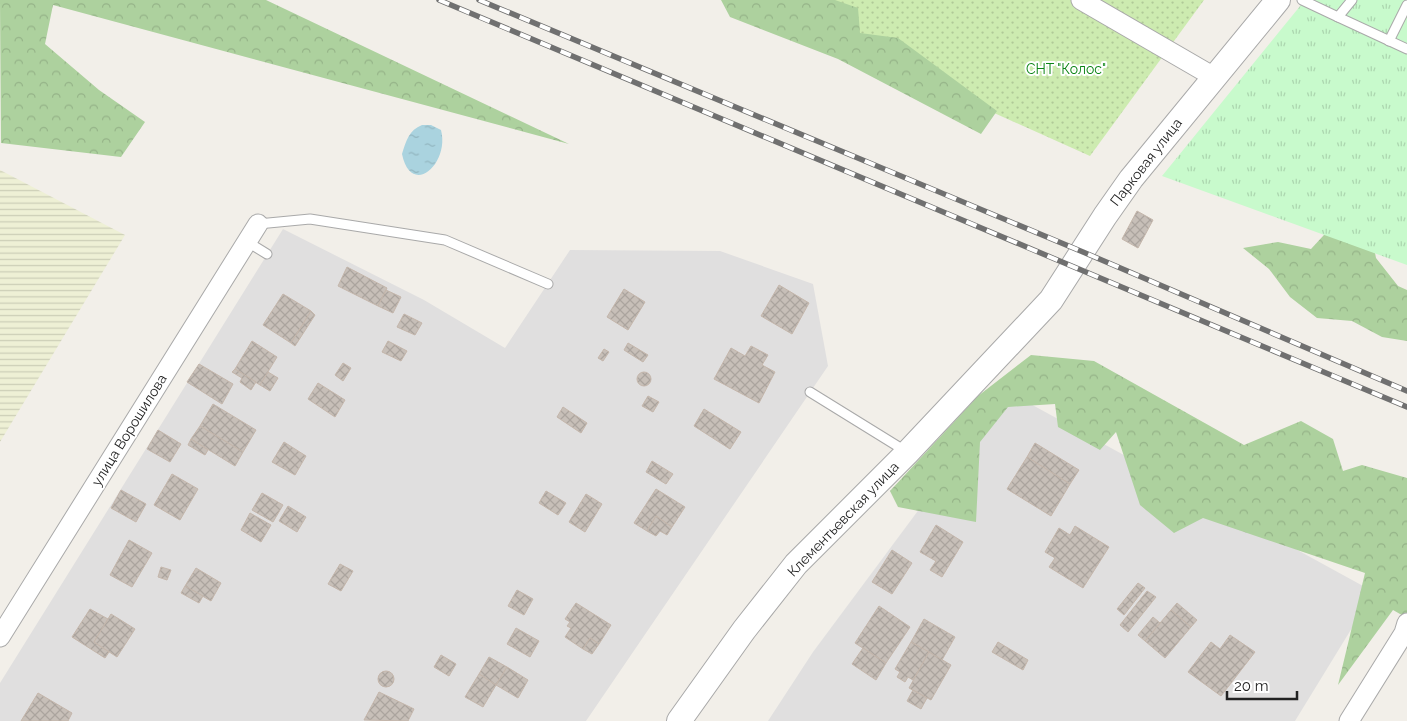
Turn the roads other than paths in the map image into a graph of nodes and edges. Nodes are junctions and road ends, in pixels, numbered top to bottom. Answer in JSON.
{"nodes":[{"id":1,"x":1081,"y":0,"type":"edge"},
{"id":2,"x":1278,"y":0,"type":"edge"},
{"id":3,"x":1302,"y":0,"type":"edge"},
{"id":4,"x":1352,"y":0,"type":"edge"},
{"id":5,"x":1407,"y":5,"type":"edge"},
{"id":6,"x":1338,"y":17,"type":"junction"},
{"id":7,"x":1389,"y":41,"type":"junction"},
{"id":8,"x":1407,"y":50,"type":"edge"},
{"id":9,"x":1214,"y":77,"type":"junction"},
{"id":10,"x":258,"y":224,"type":"joint"},
{"id":11,"x":246,"y":242,"type":"junction"},
{"id":12,"x":267,"y":254,"type":"dead end"},
{"id":13,"x":548,"y":284,"type":"dead end"},
{"id":14,"x":1024,"y":330,"type":"joint"},
{"id":15,"x":810,"y":392,"type":"dead end"},
{"id":16,"x":907,"y":452,"type":"junction"},
{"id":17,"x":1405,"y":628,"type":"edge"},
{"id":18,"x":0,"y":637,"type":"edge"},
{"id":19,"x":679,"y":721,"type":"edge"},
{"id":20,"x":1349,"y":721,"type":"edge"}],
"edges":[{"from":1,"to":9,"type":"street"},
{"from":2,"to":9,"type":"street","name":"Парковая улица"},
{"from":3,"to":6,"type":"lane"},
{"from":4,"to":6,"type":"lane"},
{"from":5,"to":7,"type":"lane"},
{"from":6,"to":7,"type":"lane"},
{"from":7,"to":8,"type":"lane"},
{"from":9,"to":14,"type":"street","name":"Парковая улица"},
{"from":10,"to":11,"type":"street","name":"улица Ворошилова"},
{"from":10,"to":13,"type":"lane"},
{"from":11,"to":12,"type":"lane"},
{"from":11,"to":18,"type":"street","name":"улица Ворошилова"},
{"from":14,"to":16,"type":"street","name":"Клементьевская улица"},
{"from":15,"to":16,"type":"lane"},
{"from":16,"to":19,"type":"street","name":"Клементьевская улица"},
{"from":17,"to":20,"type":"street"}]}
